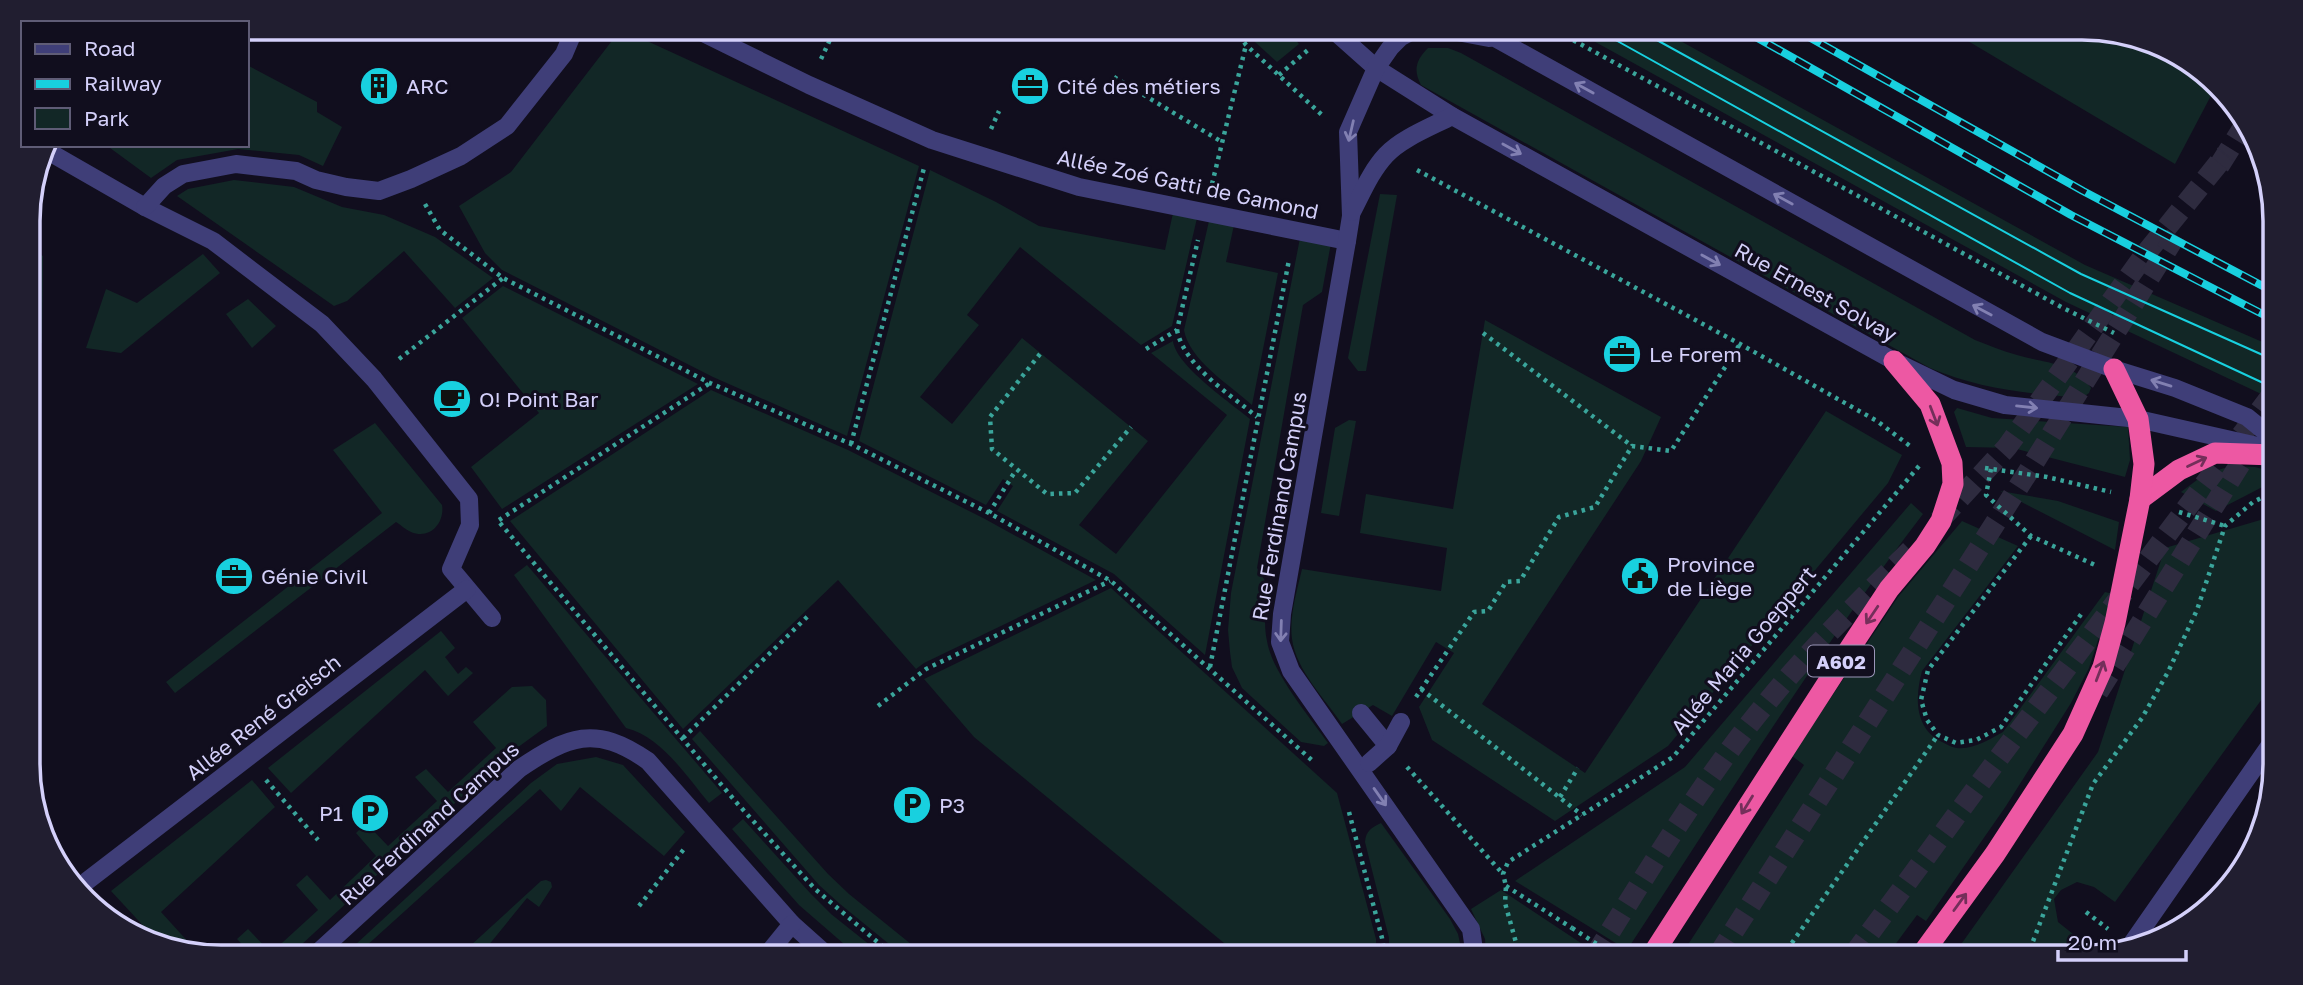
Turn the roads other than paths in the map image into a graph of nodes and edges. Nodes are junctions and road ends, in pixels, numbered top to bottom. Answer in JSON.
{"nodes":[{"id":1,"x":570,"y":40,"type":"edge"},
{"id":2,"x":717,"y":40,"type":"edge"},
{"id":3,"x":1344,"y":40,"type":"edge"},
{"id":4,"x":1398,"y":40,"type":"edge"},
{"id":5,"x":1498,"y":40,"type":"edge"},
{"id":6,"x":1376,"y":68,"type":"junction"},
{"id":7,"x":1452,"y":116,"type":"junction"},
{"id":8,"x":53,"y":154,"type":"edge"},
{"id":9,"x":145,"y":207,"type":"junction"},
{"id":10,"x":1351,"y":216,"type":"junction"},
{"id":11,"x":1347,"y":241,"type":"junction"},
{"id":12,"x":1894,"y":361,"type":"junction"},
{"id":13,"x":2113,"y":369,"type":"junction"},
{"id":14,"x":2138,"y":419,"type":"junction"},
{"id":15,"x":2263,"y":430,"type":"edge"},
{"id":16,"x":2263,"y":449,"type":"edge"},
{"id":17,"x":2263,"y":452,"type":"edge"},
{"id":18,"x":2140,"y":499,"type":"junction"},
{"id":19,"x":467,"y":589,"type":"junction"},
{"id":20,"x":492,"y":618,"type":"dead end"},
{"id":21,"x":1361,"y":713,"type":"dead end"},
{"id":22,"x":1401,"y":722,"type":"dead end"},
{"id":23,"x":1388,"y":746,"type":"junction"},
{"id":24,"x":2263,"y":755,"type":"edge"},
{"id":25,"x":1369,"y":763,"type":"dead end"},
{"id":26,"x":88,"y":881,"type":"dead end"},
{"id":27,"x":792,"y":924,"type":"junction"},
{"id":28,"x":2137,"y":936,"type":"edge"},
{"id":29,"x":1473,"y":944,"type":"edge"},
{"id":30,"x":1659,"y":944,"type":"edge"},
{"id":31,"x":1929,"y":944,"type":"edge"},
{"id":32,"x":326,"y":945,"type":"edge"},
{"id":33,"x":775,"y":945,"type":"edge"},
{"id":34,"x":815,"y":945,"type":"edge"}],
"edges":[{"from":1,"to":9,"type":"street"},
{"from":2,"to":11,"type":"street","name":"Allée Zoé Gatti de Gamond"},
{"from":3,"to":6,"type":"street","name":"Rue Ernest Solvay"},
{"from":4,"to":6,"type":"street"},
{"from":13,"to":5,"type":"street","one_way":true},
{"from":6,"to":7,"type":"street","name":"Rue Ernest Solvay"},
{"from":6,"to":10,"type":"street","one_way":true},
{"from":7,"to":10,"type":"street"},
{"from":7,"to":12,"type":"street","name":"Rue Ernest Solvay","one_way":true},
{"from":8,"to":9,"type":"street"},
{"from":9,"to":19,"type":"street"},
{"from":10,"to":11,"type":"street","name":"Rue Ferdinand Campus"},
{"from":11,"to":29,"type":"street","name":"Rue Ferdinand Campus","one_way":true},
{"from":12,"to":14,"type":"street","name":"Rue Ernest Solvay","one_way":true},
{"from":12,"to":30,"type":"highway","number":"A602","one_way":true},
{"from":13,"to":14,"type":"highway"},
{"from":15,"to":13,"type":"street","one_way":true},
{"from":14,"to":16,"type":"street","name":"Rue Ernest Solvay"},
{"from":14,"to":18,"type":"highway"},
{"from":18,"to":17,"type":"highway","one_way":true},
{"from":31,"to":18,"type":"highway","one_way":true},
{"from":19,"to":20,"type":"street"},
{"from":19,"to":26,"type":"street","name":"Allée René Greisch"},
{"from":21,"to":23,"type":"street"},
{"from":22,"to":23,"type":"street"},
{"from":23,"to":25,"type":"street"},
{"from":24,"to":28,"type":"street"},
{"from":27,"to":32,"type":"street","name":"Rue Ferdinand Campus"},
{"from":27,"to":33,"type":"street"},
{"from":27,"to":34,"type":"street","name":"Rue Ferdinand Campus"}]}
